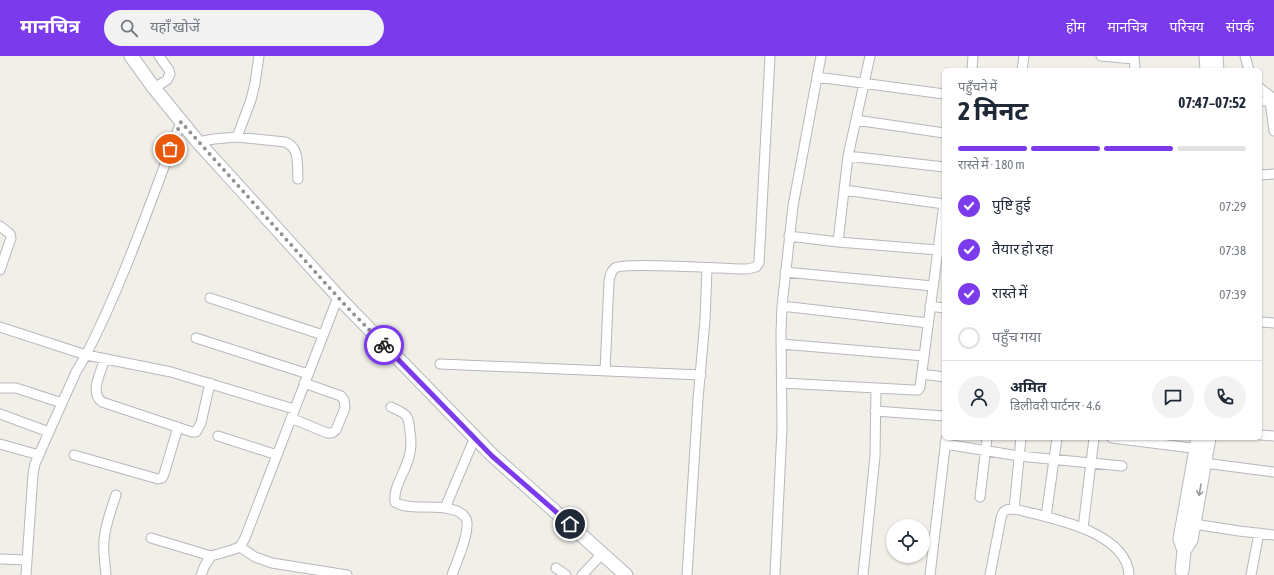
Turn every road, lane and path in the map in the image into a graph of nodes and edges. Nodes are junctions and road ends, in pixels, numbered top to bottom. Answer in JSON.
{"nodes":[{"id":1,"x":131,"y":56,"type":"edge"},
{"id":2,"x":159,"y":56,"type":"edge"},
{"id":3,"x":259,"y":56,"type":"edge"},
{"id":4,"x":770,"y":56,"type":"edge"},
{"id":5,"x":821,"y":56,"type":"edge"},
{"id":6,"x":870,"y":56,"type":"edge"},
{"id":7,"x":973,"y":56,"type":"edge"},
{"id":8,"x":1024,"y":56,"type":"edge"},
{"id":9,"x":1100,"y":56,"type":"edge"},
{"id":10,"x":1206,"y":56,"type":"edge"},
{"id":11,"x":1216,"y":56,"type":"edge"},
{"id":12,"x":1245,"y":56,"type":"edge"},
{"id":13,"x":1134,"y":57,"type":"edge"},
{"id":14,"x":972,"y":68,"type":"edge"},
{"id":15,"x":1022,"y":68,"type":"edge"},
{"id":16,"x":1135,"y":68,"type":"edge"},
{"id":17,"x":1207,"y":68,"type":"edge"},
{"id":18,"x":1217,"y":68,"type":"edge"},
{"id":19,"x":1248,"y":68,"type":"edge"},
{"id":20,"x":817,"y":77,"type":"junction"},
{"id":21,"x":864,"y":84,"type":"junction"},
{"id":22,"x":154,"y":88,"type":"junction"},
{"id":23,"x":1274,"y":88,"type":"edge"},
{"id":24,"x":1262,"y":90,"type":"edge"},
{"id":25,"x":942,"y":94,"type":"edge"},
{"id":26,"x":1269,"y":99,"type":"edge"},
{"id":27,"x":856,"y":120,"type":"junction"},
{"id":28,"x":181,"y":122,"type":"junction"},
{"id":29,"x":1274,"y":131,"type":"edge"},
{"id":30,"x":942,"y":133,"type":"edge"},
{"id":31,"x":237,"y":136,"type":"junction"},
{"id":32,"x":198,"y":142,"type":"junction"},
{"id":33,"x":848,"y":156,"type":"junction"},
{"id":34,"x":942,"y":167,"type":"edge"},
{"id":35,"x":1274,"y":174,"type":"edge"},
{"id":36,"x":1262,"y":175,"type":"edge"},
{"id":37,"x":298,"y":179,"type":"dead end"},
{"id":38,"x":844,"y":190,"type":"junction"},
{"id":39,"x":942,"y":204,"type":"edge"},
{"id":40,"x":942,"y":219,"type":"edge"},
{"id":41,"x":0,"y":226,"type":"edge"},
{"id":42,"x":789,"y":236,"type":"junction"},
{"id":43,"x":838,"y":242,"type":"junction"},
{"id":44,"x":938,"y":250,"type":"junction"},
{"id":45,"x":3,"y":253,"type":"edge"},
{"id":46,"x":707,"y":268,"type":"junction"},
{"id":47,"x":0,"y":270,"type":"edge"},
{"id":48,"x":785,"y":272,"type":"junction"},
{"id":49,"x":933,"y":286,"type":"junction"},
{"id":50,"x":338,"y":297,"type":"junction"},
{"id":51,"x":210,"y":298,"type":"dead end"},
{"id":52,"x":782,"y":306,"type":"junction"},
{"id":53,"x":930,"y":306,"type":"junction"},
{"id":54,"x":942,"y":308,"type":"edge"},
{"id":55,"x":1262,"y":322,"type":"edge"},
{"id":56,"x":928,"y":323,"type":"junction"},
{"id":57,"x":1274,"y":323,"type":"edge"},
{"id":58,"x":0,"y":327,"type":"edge"},
{"id":59,"x":324,"y":335,"type":"junction"},
{"id":60,"x":196,"y":338,"type":"dead end"},
{"id":61,"x":781,"y":344,"type":"junction"},
{"id":62,"x":86,"y":355,"type":"junction"},
{"id":63,"x":924,"y":356,"type":"junction"},
{"id":64,"x":105,"y":359,"type":"junction"},
{"id":65,"x":440,"y":364,"type":"dead end"},
{"id":66,"x":605,"y":371,"type":"junction"},
{"id":67,"x":308,"y":374,"type":"junction"},
{"id":68,"x":922,"y":374,"type":"junction"},
{"id":69,"x":701,"y":375,"type":"junction"},
{"id":70,"x":942,"y":377,"type":"edge"},
{"id":71,"x":210,"y":383,"type":"junction"},
{"id":72,"x":304,"y":383,"type":"junction"},
{"id":73,"x":782,"y":383,"type":"junction"},
{"id":74,"x":0,"y":388,"type":"edge"},
{"id":75,"x":876,"y":388,"type":"junction"},
{"id":76,"x":62,"y":403,"type":"junction"},
{"id":77,"x":391,"y":407,"type":"dead end"},
{"id":78,"x":294,"y":409,"type":"junction"},
{"id":79,"x":876,"y":411,"type":"junction"},
{"id":80,"x":0,"y":414,"type":"edge"},
{"id":81,"x":942,"y":416,"type":"edge"},
{"id":82,"x":291,"y":418,"type":"junction"},
{"id":83,"x":178,"y":427,"type":"junction"},
{"id":84,"x":49,"y":432,"type":"junction"},
{"id":85,"x":1262,"y":435,"type":"edge"},
{"id":86,"x":218,"y":436,"type":"dead end"},
{"id":87,"x":1274,"y":436,"type":"edge"},
{"id":88,"x":474,"y":437,"type":"junction"},
{"id":89,"x":987,"y":440,"type":"edge"},
{"id":90,"x":1021,"y":440,"type":"edge"},
{"id":91,"x":1057,"y":440,"type":"edge"},
{"id":92,"x":1094,"y":440,"type":"edge"},
{"id":93,"x":1152,"y":440,"type":"edge"},
{"id":94,"x":946,"y":441,"type":"edge"},
{"id":95,"x":0,"y":444,"type":"edge"},
{"id":96,"x":1203,"y":447,"type":"edge"},
{"id":97,"x":986,"y":450,"type":"junction"},
{"id":98,"x":39,"y":455,"type":"junction"},
{"id":99,"x":277,"y":455,"type":"junction"},
{"id":100,"x":74,"y":456,"type":"dead end"},
{"id":101,"x":1019,"y":456,"type":"junction"},
{"id":102,"x":1054,"y":460,"type":"junction"},
{"id":103,"x":1091,"y":463,"type":"junction"},
{"id":104,"x":1122,"y":466,"type":"dead end"},
{"id":105,"x":1274,"y":472,"type":"edge"},
{"id":106,"x":116,"y":495,"type":"dead end"},
{"id":107,"x":980,"y":497,"type":"dead end"},
{"id":108,"x":445,"y":508,"type":"junction"},
{"id":109,"x":1014,"y":509,"type":"junction"},
{"id":110,"x":1046,"y":517,"type":"junction"},
{"id":111,"x":1194,"y":524,"type":"junction"},
{"id":112,"x":1083,"y":528,"type":"junction"},
{"id":113,"x":1259,"y":533,"type":"junction"},
{"id":114,"x":1274,"y":535,"type":"edge"},
{"id":115,"x":151,"y":538,"type":"dead end"},
{"id":116,"x":240,"y":546,"type":"junction"},
{"id":117,"x":1184,"y":551,"type":"junction"},
{"id":118,"x":603,"y":553,"type":"junction"},
{"id":119,"x":211,"y":556,"type":"junction"},
{"id":120,"x":0,"y":560,"type":"edge"},
{"id":121,"x":26,"y":560,"type":"junction"},
{"id":122,"x":556,"y":568,"type":"dead end"},
{"id":123,"x":313,"y":572,"type":"edge"},
{"id":124,"x":1181,"y":574,"type":"edge"},
{"id":125,"x":26,"y":575,"type":"edge"},
{"id":126,"x":106,"y":575,"type":"edge"},
{"id":127,"x":201,"y":575,"type":"edge"},
{"id":128,"x":347,"y":575,"type":"edge"},
{"id":129,"x":452,"y":575,"type":"edge"},
{"id":130,"x":566,"y":575,"type":"edge"},
{"id":131,"x":582,"y":575,"type":"edge"},
{"id":132,"x":626,"y":575,"type":"edge"},
{"id":133,"x":687,"y":575,"type":"edge"},
{"id":134,"x":775,"y":575,"type":"edge"},
{"id":135,"x":863,"y":575,"type":"edge"},
{"id":136,"x":930,"y":575,"type":"edge"},
{"id":137,"x":990,"y":575,"type":"edge"},
{"id":138,"x":1129,"y":575,"type":"edge"},
{"id":139,"x":1251,"y":575,"type":"edge"}],
"edges":[{"from":1,"to":22,"type":"main road"},
{"from":2,"to":22,"type":"street"},
{"from":3,"to":31,"type":"street"},
{"from":4,"to":46,"type":"street"},
{"from":5,"to":20,"type":"street"},
{"from":6,"to":21,"type":"street"},
{"from":7,"to":14,"type":"street"},
{"from":8,"to":15,"type":"street"},
{"from":9,"to":13,"type":"street"},
{"from":10,"to":17,"type":"main road"},
{"from":11,"to":18,"type":"main road"},
{"from":12,"to":19,"type":"street"},
{"from":13,"to":16,"type":"street"},
{"from":20,"to":21,"type":"street"},
{"from":20,"to":42,"type":"street"},
{"from":21,"to":25,"type":"street"},
{"from":21,"to":27,"type":"street"},
{"from":22,"to":28,"type":"main road"},
{"from":23,"to":26,"type":"street"},
{"from":24,"to":26,"type":"street"},
{"from":26,"to":29,"type":"street"},
{"from":27,"to":30,"type":"street"},
{"from":27,"to":33,"type":"street"},
{"from":28,"to":32,"type":"main road"},
{"from":28,"to":62,"type":"street"},
{"from":31,"to":32,"type":"street"},
{"from":31,"to":37,"type":"street"},
{"from":32,"to":50,"type":"main road"},
{"from":33,"to":34,"type":"street"},
{"from":33,"to":38,"type":"street"},
{"from":35,"to":36,"type":"street"},
{"from":38,"to":39,"type":"street"},
{"from":38,"to":43,"type":"street"},
{"from":40,"to":44,"type":"street"},
{"from":41,"to":45,"type":"street"},
{"from":42,"to":43,"type":"street"},
{"from":42,"to":48,"type":"street"},
{"from":43,"to":44,"type":"street"},
{"from":44,"to":49,"type":"street"},
{"from":45,"to":47,"type":"street"},
{"from":46,"to":66,"type":"street"},
{"from":46,"to":69,"type":"street"},
{"from":48,"to":49,"type":"street"},
{"from":48,"to":52,"type":"street"},
{"from":49,"to":53,"type":"street"},
{"from":50,"to":59,"type":"street"},
{"from":50,"to":88,"type":"main road"},
{"from":51,"to":59,"type":"street"},
{"from":52,"to":56,"type":"street"},
{"from":52,"to":61,"type":"street"},
{"from":53,"to":54,"type":"street"},
{"from":53,"to":56,"type":"street"},
{"from":55,"to":57,"type":"street"},
{"from":56,"to":63,"type":"street"},
{"from":58,"to":62,"type":"street"},
{"from":59,"to":67,"type":"street"},
{"from":60,"to":67,"type":"street"},
{"from":61,"to":63,"type":"street"},
{"from":61,"to":73,"type":"street"},
{"from":62,"to":64,"type":"street"},
{"from":62,"to":76,"type":"street"},
{"from":63,"to":68,"type":"street"},
{"from":64,"to":71,"type":"street"},
{"from":64,"to":83,"type":"street"},
{"from":65,"to":66,"type":"street"},
{"from":66,"to":69,"type":"street"},
{"from":67,"to":72,"type":"street"},
{"from":68,"to":70,"type":"street"},
{"from":68,"to":75,"type":"street"},
{"from":69,"to":133,"type":"street"},
{"from":71,"to":78,"type":"street"},
{"from":71,"to":83,"type":"street"},
{"from":72,"to":78,"type":"street"},
{"from":72,"to":82,"type":"street"},
{"from":73,"to":75,"type":"street"},
{"from":73,"to":134,"type":"street"},
{"from":74,"to":76,"type":"street"},
{"from":75,"to":79,"type":"street"},
{"from":76,"to":84,"type":"street"},
{"from":77,"to":108,"type":"street"},
{"from":78,"to":82,"type":"street"},
{"from":79,"to":81,"type":"street"},
{"from":79,"to":135,"type":"street"},
{"from":80,"to":84,"type":"street"},
{"from":82,"to":99,"type":"street"},
{"from":83,"to":100,"type":"street"},
{"from":84,"to":98,"type":"street"},
{"from":85,"to":87,"type":"street"},
{"from":86,"to":99,"type":"street"},
{"from":88,"to":108,"type":"street"},
{"from":88,"to":118,"type":"main road"},
{"from":89,"to":97,"type":"street"},
{"from":90,"to":101,"type":"street"},
{"from":91,"to":102,"type":"street"},
{"from":92,"to":103,"type":"street"},
{"from":93,"to":96,"type":"street"},
{"from":94,"to":97,"type":"street"},
{"from":94,"to":136,"type":"street"},
{"from":95,"to":98,"type":"street"},
{"from":96,"to":105,"type":"street"},
{"from":96,"to":111,"type":"main road","one_way":true},
{"from":96,"to":117,"type":"main road"},
{"from":97,"to":101,"type":"street"},
{"from":97,"to":107,"type":"street"},
{"from":98,"to":121,"type":"street"},
{"from":99,"to":116,"type":"street"},
{"from":101,"to":102,"type":"street"},
{"from":101,"to":109,"type":"street"},
{"from":102,"to":103,"type":"street"},
{"from":102,"to":110,"type":"street"},
{"from":103,"to":104,"type":"street"},
{"from":103,"to":112,"type":"street"},
{"from":106,"to":126,"type":"street"},
{"from":108,"to":129,"type":"street"},
{"from":109,"to":110,"type":"street"},
{"from":109,"to":137,"type":"street"},
{"from":110,"to":112,"type":"street"},
{"from":111,"to":113,"type":"street"},
{"from":111,"to":117,"type":"main road"},
{"from":112,"to":138,"type":"street"},
{"from":113,"to":114,"type":"street"},
{"from":113,"to":139,"type":"street"},
{"from":115,"to":119,"type":"street"},
{"from":116,"to":119,"type":"street"},
{"from":116,"to":123,"type":"street"},
{"from":117,"to":124,"type":"main road"},
{"from":118,"to":131,"type":"street"},
{"from":118,"to":132,"type":"main road"},
{"from":119,"to":127,"type":"street"},
{"from":120,"to":121,"type":"street"},
{"from":121,"to":125,"type":"street"},
{"from":122,"to":130,"type":"street"},
{"from":123,"to":128,"type":"street"}]}
